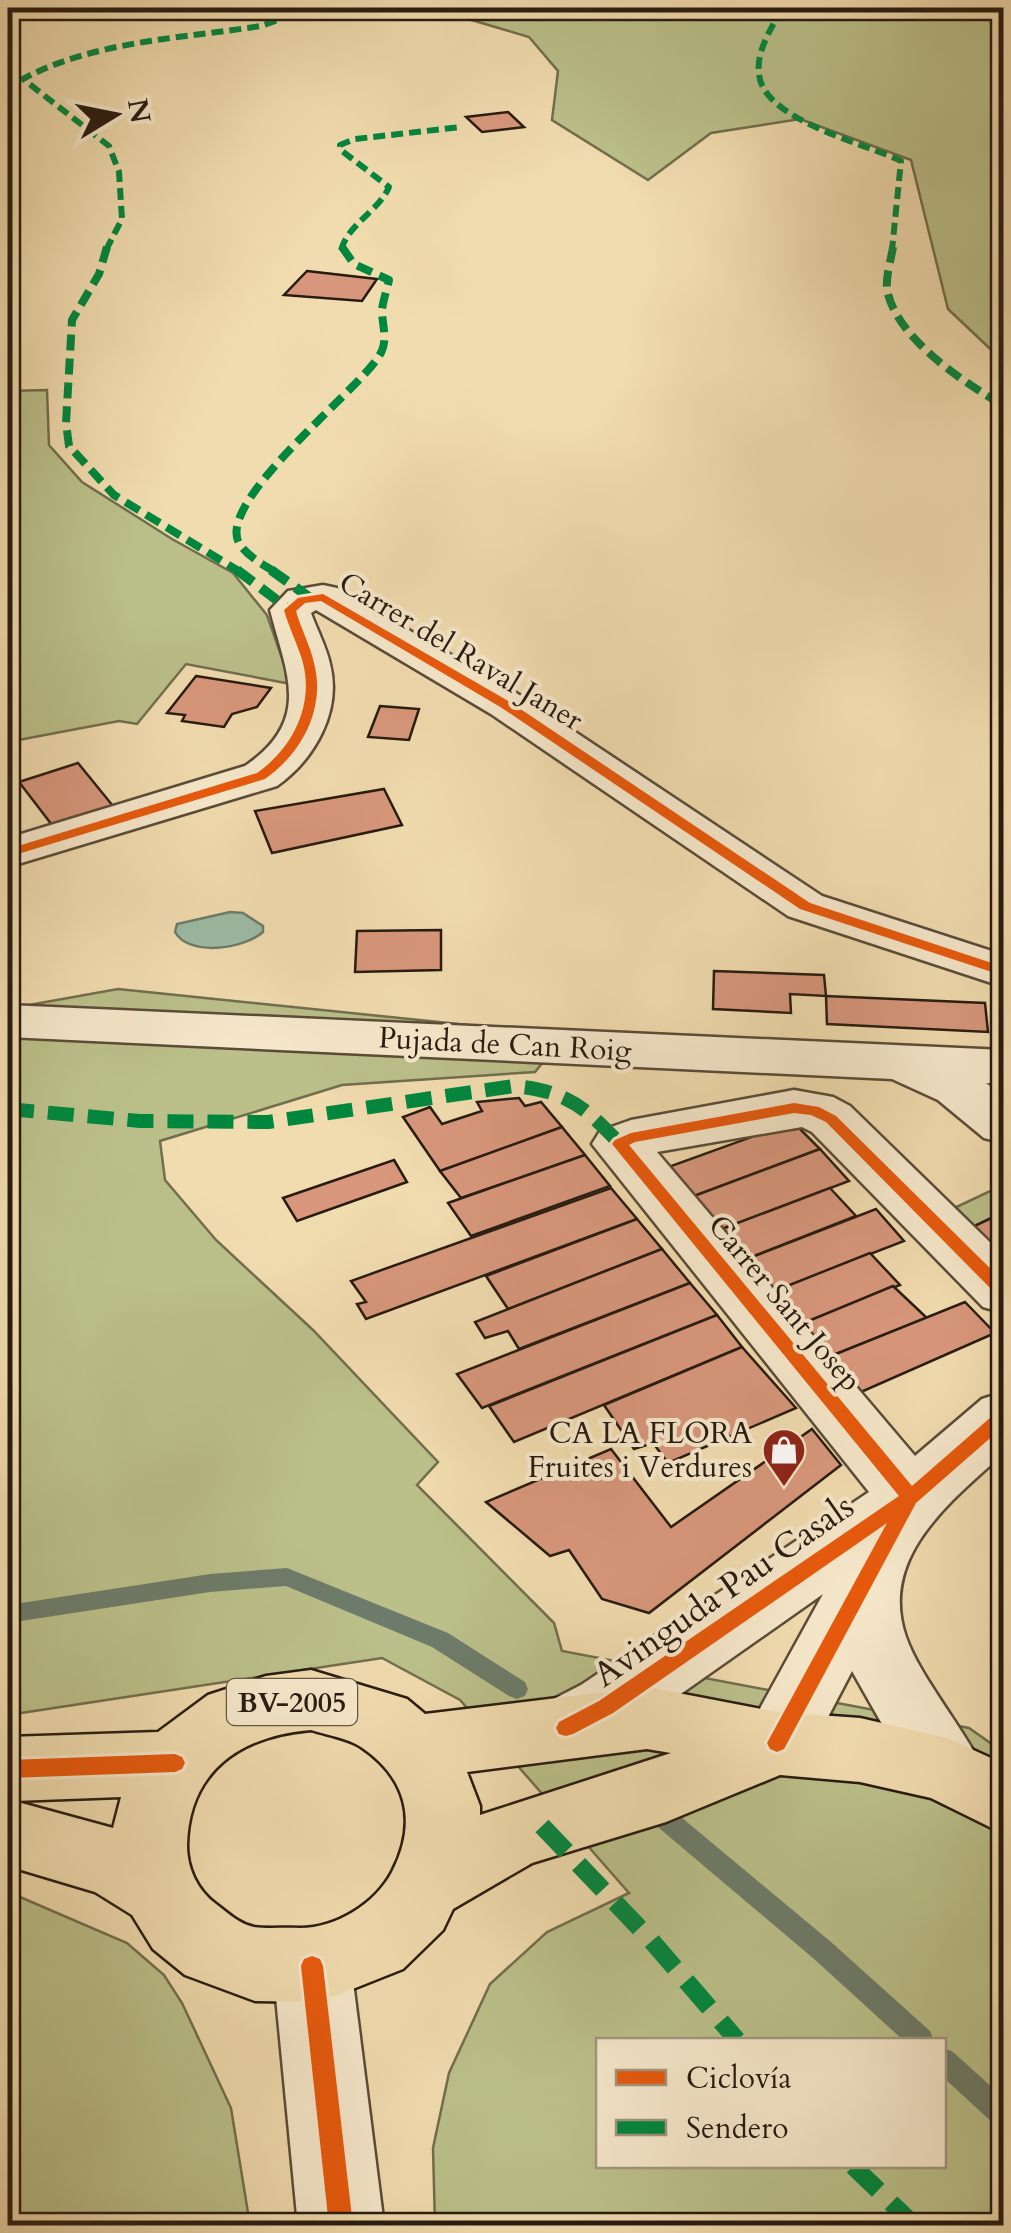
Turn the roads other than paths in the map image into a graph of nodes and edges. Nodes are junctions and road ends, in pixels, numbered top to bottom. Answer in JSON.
{"nodes":[{"id":1,"x":8,"y":852,"type":"edge"},
{"id":2,"x":1004,"y":972,"type":"edge"},
{"id":3,"x":8,"y":1021,"type":"edge"},
{"id":4,"x":895,"y":1062,"type":"junction"},
{"id":5,"x":1004,"y":1066,"type":"edge"},
{"id":6,"x":1004,"y":1124,"type":"edge"},
{"id":7,"x":1004,"y":1292,"type":"edge"},
{"id":8,"x":1004,"y":1416,"type":"edge"},
{"id":9,"x":911,"y":1496,"type":"junction"},
{"id":10,"x":863,"y":1585,"type":"junction"},
{"id":11,"x":566,"y":1728,"type":"junction"},
{"id":12,"x":777,"y":1743,"type":"junction"},
{"id":13,"x":416,"y":1746,"type":"junction"},
{"id":14,"x":175,"y":1763,"type":"junction"},
{"id":15,"x":8,"y":1769,"type":"edge"},
{"id":16,"x":975,"y":1786,"type":"edge"},
{"id":17,"x":8,"y":1832,"type":"edge"},
{"id":18,"x":431,"y":1882,"type":"junction"},
{"id":19,"x":156,"y":1890,"type":"junction"},
{"id":20,"x":312,"y":1966,"type":"junction"},
{"id":21,"x":341,"y":2226,"type":"edge"}],
"edges":[{"from":1,"to":2,"type":"street","name":"Carrer del Raval Janer"},
{"from":3,"to":4,"type":"street","name":"Pujada de Can Roig"},
{"from":4,"to":5,"type":"street","name":"Pujada de Can Roig"},
{"from":4,"to":6,"type":"street"},
{"from":7,"to":9,"type":"street","name":"Carrer Sant Josep"},
{"from":8,"to":9,"type":"street","name":"Avinguda Pau Casals"},
{"from":9,"to":10,"type":"street","name":"Avinguda Pau Casals"},
{"from":9,"to":11,"type":"street","name":"Avinguda Pau Casals"},
{"from":10,"to":12,"type":"street","name":"Avinguda Pau Casals"},
{"from":10,"to":16,"type":"street"},
{"from":11,"to":12,"type":"main road","number":"BV-2005"},
{"from":11,"to":13,"type":"main road","number":"BV-2005"},
{"from":12,"to":16,"type":"main road","number":"BV-2005"},
{"from":12,"to":18,"type":"main road","number":"BV-2005"},
{"from":13,"to":14,"type":"main road","number":"BV-2005"},
{"from":13,"to":18,"type":"main road","number":"BV-2005"},
{"from":14,"to":15,"type":"main road"},
{"from":14,"to":19,"type":"main road","number":"BV-2005"},
{"from":17,"to":19,"type":"main road","number":"BV-2005"},
{"from":18,"to":20,"type":"main road","number":"BV-2005"},
{"from":19,"to":20,"type":"main road","number":"BV-2005"},
{"from":20,"to":21,"type":"street"}]}
